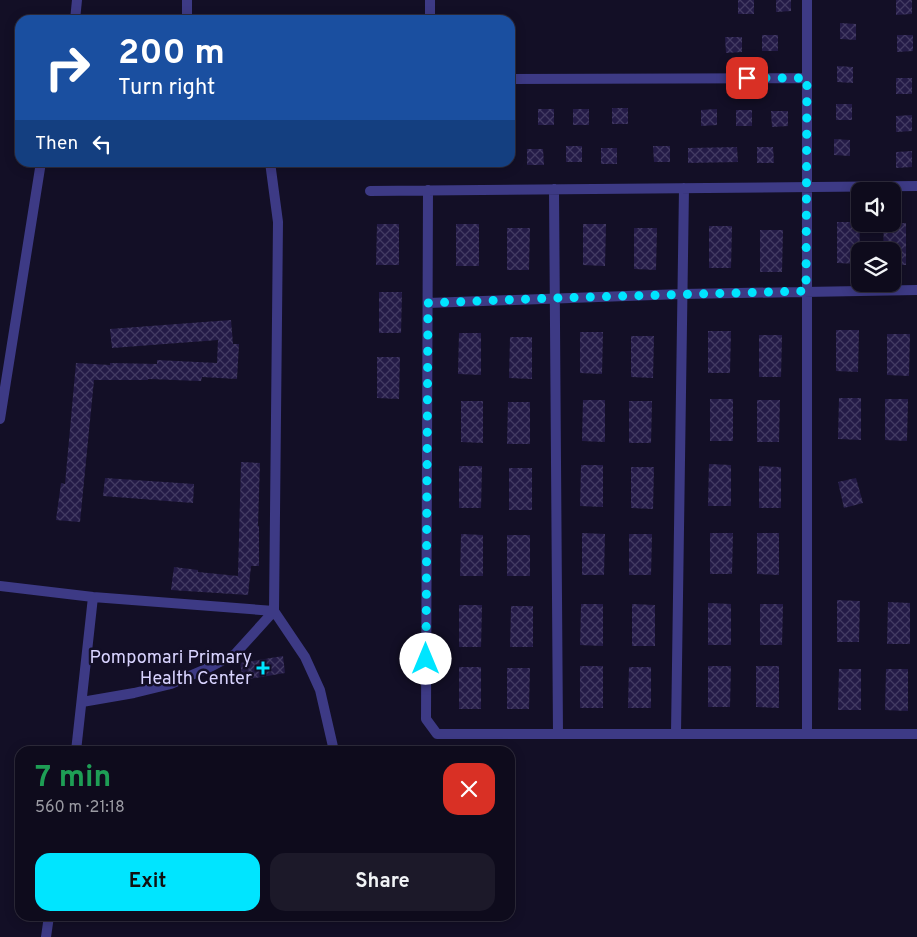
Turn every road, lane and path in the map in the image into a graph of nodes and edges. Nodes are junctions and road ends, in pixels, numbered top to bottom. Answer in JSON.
{"nodes":[{"id":1,"x":77,"y":0,"type":"edge"},
{"id":2,"x":188,"y":0,"type":"edge"},
{"id":3,"x":430,"y":0,"type":"edge"},
{"id":4,"x":807,"y":0,"type":"edge"},
{"id":5,"x":76,"y":15,"type":"edge"},
{"id":6,"x":187,"y":15,"type":"edge"},
{"id":7,"x":430,"y":15,"type":"edge"},
{"id":8,"x":807,"y":78,"type":"junction"},
{"id":9,"x":515,"y":79,"type":"edge"},
{"id":10,"x":40,"y":167,"type":"edge"},
{"id":11,"x":271,"y":167,"type":"edge"},
{"id":12,"x":917,"y":186,"type":"edge"},
{"id":13,"x":806,"y":187,"type":"junction"},
{"id":14,"x":684,"y":188,"type":"junction"},
{"id":15,"x":554,"y":189,"type":"junction"},
{"id":16,"x":428,"y":190,"type":"junction"},
{"id":17,"x":370,"y":191,"type":"dead end"},
{"id":18,"x":917,"y":290,"type":"edge"},
{"id":19,"x":806,"y":291,"type":"junction"},
{"id":20,"x":682,"y":294,"type":"junction"},
{"id":21,"x":555,"y":298,"type":"junction"},
{"id":22,"x":428,"y":303,"type":"junction"},
{"id":23,"x":0,"y":419,"type":"edge"},
{"id":24,"x":0,"y":586,"type":"edge"},
{"id":25,"x":94,"y":597,"type":"junction"},
{"id":26,"x":274,"y":611,"type":"junction"},
{"id":27,"x":82,"y":702,"type":"junction"},
{"id":28,"x":676,"y":733,"type":"junction"},
{"id":29,"x":807,"y":733,"type":"junction"},
{"id":30,"x":558,"y":734,"type":"junction"},
{"id":31,"x":917,"y":734,"type":"edge"},
{"id":32,"x":77,"y":746,"type":"edge"},
{"id":33,"x":333,"y":746,"type":"edge"},
{"id":34,"x":48,"y":921,"type":"edge"},
{"id":35,"x":46,"y":937,"type":"edge"}],
"edges":[{"from":1,"to":5,"type":"street"},
{"from":2,"to":6,"type":"street"},
{"from":3,"to":7,"type":"street"},
{"from":4,"to":8,"type":"street"},
{"from":8,"to":9,"type":"street"},
{"from":8,"to":13,"type":"street"},
{"from":10,"to":23,"type":"street"},
{"from":11,"to":26,"type":"street"},
{"from":12,"to":13,"type":"street"},
{"from":13,"to":14,"type":"street"},
{"from":13,"to":19,"type":"street"},
{"from":14,"to":15,"type":"street"},
{"from":14,"to":20,"type":"street"},
{"from":15,"to":16,"type":"street"},
{"from":15,"to":21,"type":"street"},
{"from":16,"to":17,"type":"street"},
{"from":16,"to":22,"type":"street"},
{"from":18,"to":19,"type":"street"},
{"from":19,"to":20,"type":"street"},
{"from":19,"to":29,"type":"street"},
{"from":20,"to":21,"type":"street"},
{"from":20,"to":28,"type":"street"},
{"from":21,"to":22,"type":"street"},
{"from":21,"to":30,"type":"street"},
{"from":22,"to":30,"type":"street"},
{"from":24,"to":25,"type":"street"},
{"from":25,"to":26,"type":"street"},
{"from":25,"to":27,"type":"street"},
{"from":26,"to":27,"type":"street"},
{"from":26,"to":33,"type":"street"},
{"from":27,"to":32,"type":"street"},
{"from":28,"to":29,"type":"street"},
{"from":28,"to":30,"type":"street"},
{"from":29,"to":31,"type":"street"},
{"from":34,"to":35,"type":"street"}]}
